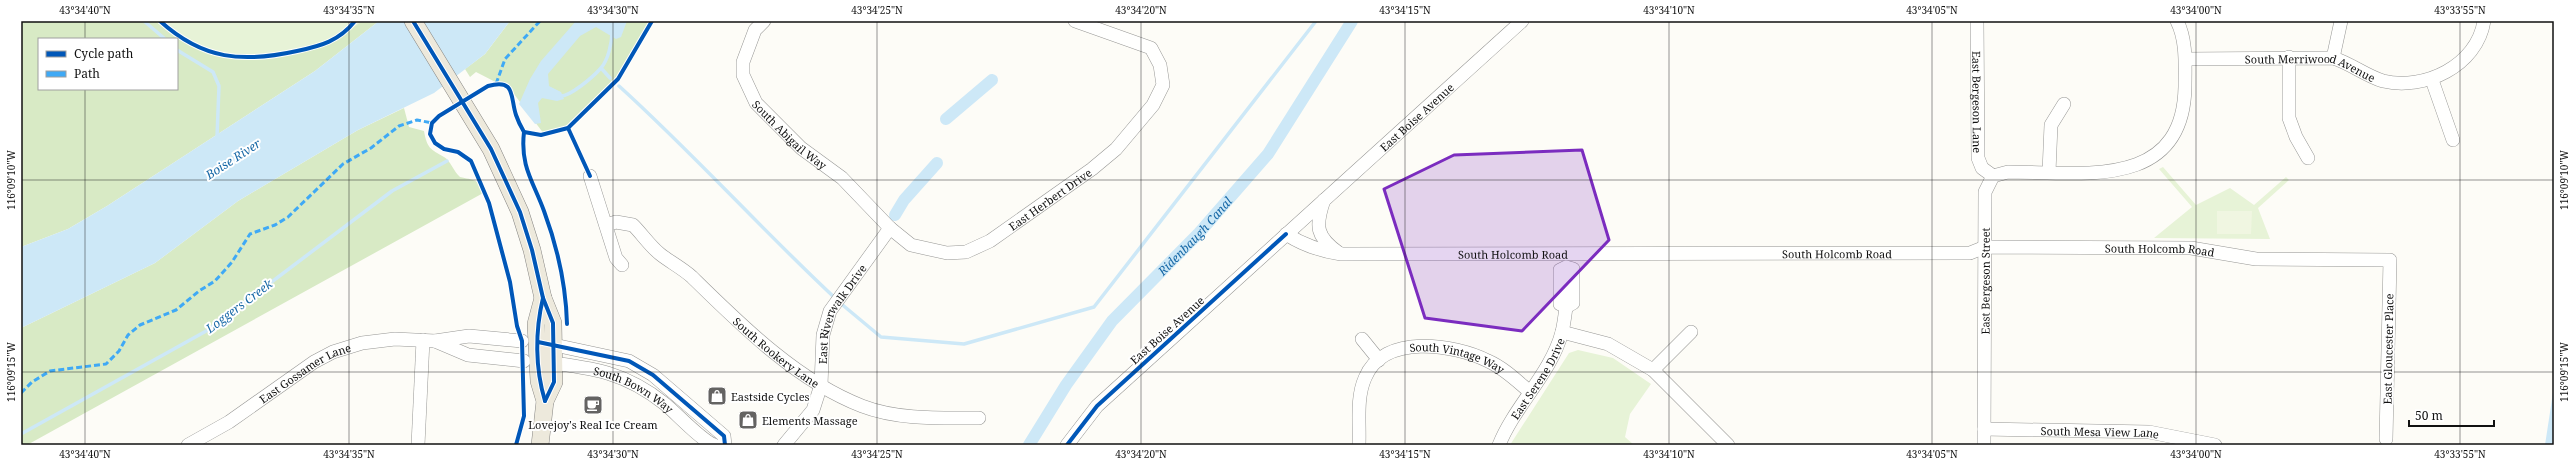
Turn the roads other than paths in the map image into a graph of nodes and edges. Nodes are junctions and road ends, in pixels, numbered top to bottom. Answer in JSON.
{"nodes":[{"id":1,"x":413,"y":21,"type":"edge"},
{"id":2,"x":764,"y":21,"type":"edge"},
{"id":3,"x":1074,"y":21,"type":"edge"},
{"id":4,"x":1522,"y":21,"type":"edge"},
{"id":5,"x":1977,"y":21,"type":"edge"},
{"id":6,"x":2178,"y":21,"type":"edge"},
{"id":7,"x":2341,"y":21,"type":"edge"},
{"id":8,"x":2484,"y":21,"type":"edge"},
{"id":9,"x":2289,"y":57,"type":"junction"},
{"id":10,"x":2333,"y":58,"type":"junction"},
{"id":11,"x":2186,"y":59,"type":"junction"},
{"id":12,"x":2432,"y":80,"type":"junction"},
{"id":13,"x":2064,"y":104,"type":"dead end"},
{"id":14,"x":2454,"y":140,"type":"dead end"},
{"id":15,"x":2308,"y":158,"type":"dead end"},
{"id":16,"x":2049,"y":172,"type":"junction"},
{"id":17,"x":590,"y":176,"type":"dead end"},
{"id":18,"x":1993,"y":176,"type":"junction"},
{"id":19,"x":1324,"y":199,"type":"junction"},
{"id":20,"x":606,"y":225,"type":"junction"},
{"id":21,"x":890,"y":228,"type":"junction"},
{"id":22,"x":1286,"y":234,"type":"junction"},
{"id":23,"x":1985,"y":247,"type":"junction"},
{"id":24,"x":1566,"y":253,"type":"junction"},
{"id":25,"x":1341,"y":254,"type":"junction"},
{"id":26,"x":2390,"y":260,"type":"joint"},
{"id":27,"x":622,"y":265,"type":"dead end"},
{"id":28,"x":1562,"y":332,"type":"junction"},
{"id":29,"x":1691,"y":332,"type":"dead end"},
{"id":30,"x":1362,"y":339,"type":"dead end"},
{"id":31,"x":429,"y":340,"type":"junction"},
{"id":32,"x":538,"y":342,"type":"junction"},
{"id":33,"x":1379,"y":360,"type":"junction"},
{"id":34,"x":539,"y":362,"type":"junction"},
{"id":35,"x":1653,"y":370,"type":"junction"},
{"id":36,"x":821,"y":385,"type":"junction"},
{"id":37,"x":1530,"y":392,"type":"junction"},
{"id":38,"x":979,"y":418,"type":"dead end"},
{"id":39,"x":1984,"y":429,"type":"junction"},
{"id":40,"x":2386,"y":439,"type":"dead end"},
{"id":41,"x":188,"y":445,"type":"edge"},
{"id":42,"x":418,"y":445,"type":"edge"},
{"id":43,"x":540,"y":445,"type":"edge"},
{"id":44,"x":714,"y":445,"type":"edge"},
{"id":45,"x":725,"y":445,"type":"edge"},
{"id":46,"x":784,"y":445,"type":"edge"},
{"id":47,"x":1067,"y":445,"type":"edge"},
{"id":48,"x":1359,"y":445,"type":"edge"},
{"id":49,"x":1499,"y":445,"type":"edge"},
{"id":50,"x":1728,"y":445,"type":"edge"},
{"id":51,"x":1984,"y":445,"type":"edge"},
{"id":52,"x":2215,"y":445,"type":"edge"}],
"edges":[{"from":1,"to":32,"type":"main road"},
{"from":2,"to":21,"type":"street","name":"South Abigail Way"},
{"from":3,"to":21,"type":"street","name":"East Herbert Drive"},
{"from":4,"to":19,"type":"street","name":"East Boise Avenue"},
{"from":5,"to":18,"type":"street","name":"East Bergeson Lane"},
{"from":6,"to":11,"type":"street"},
{"from":7,"to":10,"type":"street"},
{"from":8,"to":12,"type":"street"},
{"from":9,"to":10,"type":"street","name":"South Merriwood Avenue"},
{"from":9,"to":11,"type":"street","name":"South Merriwood Avenue"},
{"from":9,"to":15,"type":"street"},
{"from":10,"to":12,"type":"street","name":"South Merriwood Avenue"},
{"from":11,"to":16,"type":"street"},
{"from":12,"to":14,"type":"street"},
{"from":13,"to":16,"type":"street"},
{"from":16,"to":18,"type":"street"},
{"from":17,"to":20,"type":"street"},
{"from":18,"to":23,"type":"street","name":"East Bergeson Street"},
{"from":19,"to":22,"type":"street","name":"East Boise Avenue"},
{"from":19,"to":25,"type":"street"},
{"from":20,"to":27,"type":"street"},
{"from":20,"to":36,"type":"street","name":"South Rookery Lane"},
{"from":21,"to":36,"type":"street","name":"East Riverwalk Drive"},
{"from":22,"to":25,"type":"street","name":"South Holcomb Road"},
{"from":22,"to":47,"type":"street","name":"East Boise Avenue"},
{"from":23,"to":24,"type":"street","name":"South Holcomb Road"},
{"from":23,"to":26,"type":"street","name":"South Holcomb Road"},
{"from":23,"to":39,"type":"street","name":"East Bergeson Street"},
{"from":24,"to":25,"type":"street","name":"South Holcomb Road"},
{"from":24,"to":28,"type":"street","name":"East Serene Drive"},
{"from":26,"to":40,"type":"street","name":"East Gloucester Place"},
{"from":28,"to":35,"type":"street"},
{"from":28,"to":37,"type":"street","name":"East Serene Drive"},
{"from":29,"to":35,"type":"street"},
{"from":30,"to":33,"type":"street"},
{"from":31,"to":32,"type":"street","name":"East Gossamer Lane"},
{"from":31,"to":34,"type":"street","name":"East Gossamer Lane"},
{"from":31,"to":41,"type":"street","name":"East Gossamer Lane"},
{"from":31,"to":42,"type":"street"},
{"from":32,"to":34,"type":"main road"},
{"from":32,"to":45,"type":"street","name":"South Bown Way"},
{"from":33,"to":37,"type":"street","name":"South Vintage Way"},
{"from":33,"to":48,"type":"street"},
{"from":34,"to":43,"type":"main road"},
{"from":34,"to":44,"type":"street","name":"South Bown Way"},
{"from":35,"to":50,"type":"street"},
{"from":36,"to":38,"type":"street","name":"South Rookery Lane"},
{"from":36,"to":46,"type":"street","name":"East Riverwalk Drive"},
{"from":37,"to":49,"type":"street","name":"East Serene Drive"},
{"from":39,"to":51,"type":"street","name":"East Bergeson Street"},
{"from":39,"to":52,"type":"street","name":"South Mesa View Lane"}]}
